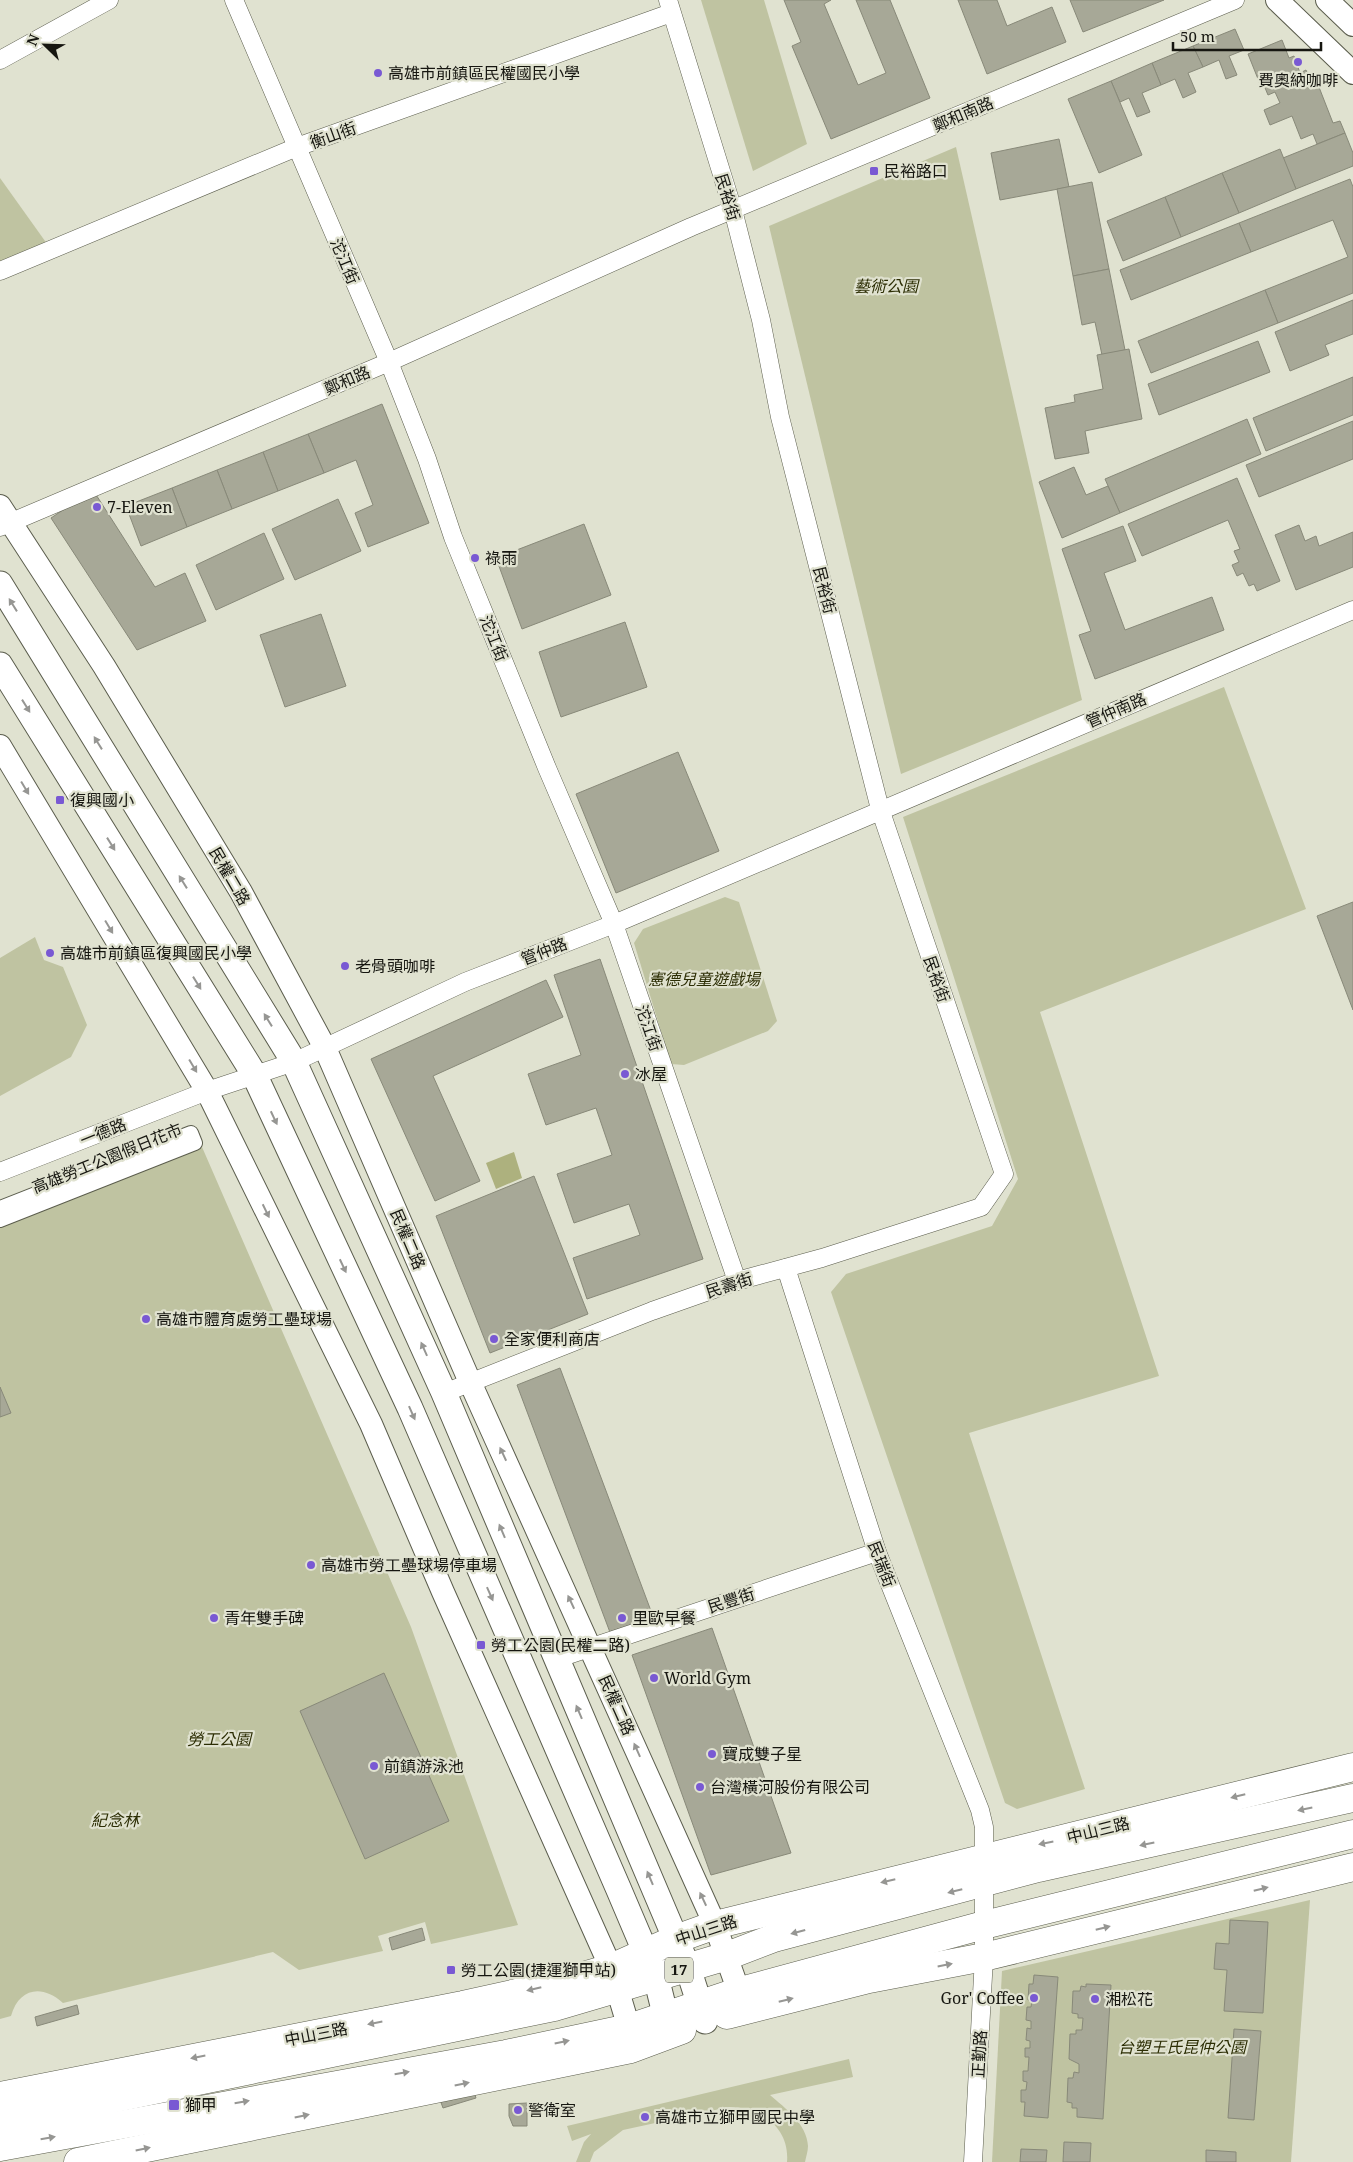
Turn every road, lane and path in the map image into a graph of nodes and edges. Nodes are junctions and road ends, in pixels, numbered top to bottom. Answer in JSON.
{"nodes":[{"id":1,"x":109,"y":0,"type":"edge"},
{"id":2,"x":234,"y":0,"type":"edge"},
{"id":3,"x":1235,"y":0,"type":"edge"},
{"id":4,"x":1277,"y":0,"type":"edge"},
{"id":5,"x":1328,"y":0,"type":"edge"},
{"id":6,"x":669,"y":7,"type":"edge"},
{"id":7,"x":1353,"y":25,"type":"edge"},
{"id":8,"x":0,"y":60,"type":"edge"},
{"id":9,"x":1353,"y":74,"type":"edge"},
{"id":10,"x":297,"y":147,"type":"junction"},
{"id":11,"x":732,"y":210,"type":"junction"},
{"id":12,"x":691,"y":226,"type":"joint"},
{"id":13,"x":0,"y":271,"type":"edge"},
{"id":14,"x":389,"y":362,"type":"junction"},
{"id":15,"x":4,"y":519,"type":"edge"},
{"id":16,"x":0,"y":584,"type":"edge"},
{"id":17,"x":1353,"y":610,"type":"edge"},
{"id":18,"x":0,"y":665,"type":"edge"},
{"id":19,"x":0,"y":746,"type":"edge"},
{"id":20,"x":880,"y":809,"type":"junction"},
{"id":21,"x":614,"y":924,"type":"junction"},
{"id":22,"x":326,"y":1048,"type":"junction"},
{"id":23,"x":294,"y":1062,"type":"junction"},
{"id":24,"x":254,"y":1074,"type":"junction"},
{"id":25,"x":207,"y":1091,"type":"junction"},
{"id":26,"x":0,"y":1172,"type":"edge"},
{"id":27,"x":1004,"y":1174,"type":"joint"},
{"id":28,"x":0,"y":1208,"type":"edge"},
{"id":29,"x":0,"y":1220,"type":"edge"},
{"id":30,"x":786,"y":1268,"type":"junction"},
{"id":31,"x":737,"y":1281,"type":"junction"},
{"id":32,"x":470,"y":1382,"type":"junction"},
{"id":33,"x":444,"y":1393,"type":"junction"},
{"id":34,"x":876,"y":1552,"type":"junction"},
{"id":35,"x":592,"y":1648,"type":"junction"},
{"id":36,"x":556,"y":1659,"type":"junction"},
{"id":37,"x":1353,"y":1767,"type":"edge"},
{"id":38,"x":1353,"y":1798,"type":"edge"},
{"id":39,"x":1353,"y":1834,"type":"edge"},
{"id":40,"x":985,"y":1856,"type":"junction"},
{"id":41,"x":1353,"y":1867,"type":"edge"},
{"id":42,"x":984,"y":1884,"type":"junction"},
{"id":43,"x":715,"y":1925,"type":"junction"},
{"id":44,"x":984,"y":1925,"type":"junction"},
{"id":45,"x":676,"y":1939,"type":"junction"},
{"id":46,"x":727,"y":1956,"type":"junction"},
{"id":47,"x":984,"y":1958,"type":"junction"},
{"id":48,"x":652,"y":1965,"type":"junction"},
{"id":49,"x":688,"y":1968,"type":"junction"},
{"id":50,"x":614,"y":1979,"type":"junction"},
{"id":51,"x":741,"y":2001,"type":"junction"},
{"id":52,"x":702,"y":2013,"type":"junction"},
{"id":53,"x":668,"y":2025,"type":"junction"},
{"id":54,"x":630,"y":2038,"type":"junction"},
{"id":55,"x":0,"y":2096,"type":"edge"},
{"id":56,"x":0,"y":2122,"type":"edge"},
{"id":57,"x":0,"y":2146,"type":"edge"},
{"id":58,"x":78,"y":2162,"type":"edge"},
{"id":59,"x":973,"y":2162,"type":"edge"}],
"edges":[{"from":1,"to":8,"type":"street"},
{"from":2,"to":10,"type":"street","name":"沱江街"},
{"from":3,"to":11,"type":"street","name":"鄭和南路"},
{"from":4,"to":9,"type":"street"},
{"from":5,"to":7,"type":"street"},
{"from":6,"to":10,"type":"street","name":"衡山街"},
{"from":6,"to":11,"type":"street","name":"民裕街"},
{"from":10,"to":13,"type":"street","name":"衡山街"},
{"from":10,"to":14,"type":"street","name":"沱江街"},
{"from":11,"to":12,"type":"street","name":"鄭和南路"},
{"from":11,"to":20,"type":"street","name":"民裕街"},
{"from":12,"to":14,"type":"street","name":"鄭和路"},
{"from":14,"to":15,"type":"street","name":"鄭和路"},
{"from":14,"to":21,"type":"street","name":"沱江街"},
{"from":15,"to":22,"type":"street","name":"民權二路"},
{"from":23,"to":16,"type":"main road","name":"民權二路","one_way":true},
{"from":17,"to":20,"type":"street","name":"管仲南路"},
{"from":18,"to":24,"type":"main road","one_way":true},
{"from":19,"to":25,"type":"street","one_way":true},
{"from":20,"to":21,"type":"street","name":"管仲路"},
{"from":20,"to":27,"type":"street","name":"民裕街"},
{"from":21,"to":22,"type":"street","name":"管仲路"},
{"from":21,"to":31,"type":"street","name":"沱江街"},
{"from":22,"to":23,"type":"street","name":"管仲路"},
{"from":22,"to":32,"type":"street","name":"民權二路"},
{"from":23,"to":24,"type":"street","name":"管仲路"},
{"from":33,"to":23,"type":"main road","name":"民權二路","one_way":true},
{"from":24,"to":25,"type":"street","name":"管仲路"},
{"from":24,"to":48,"type":"main road","one_way":true},
{"from":25,"to":26,"type":"street","name":"一德路"},
{"from":25,"to":50,"type":"street","one_way":true},
{"from":27,"to":30,"type":"street","name":"民壽街"},
{"from":28,"to":29,"type":"street","name":"高雄勞工公園假日花市"},
{"from":30,"to":31,"type":"street","name":"民壽街"},
{"from":30,"to":34,"type":"street","name":"民瑞街"},
{"from":31,"to":32,"type":"street","name":"民壽街"},
{"from":32,"to":33,"type":"street","name":"民壽街"},
{"from":35,"to":32,"type":"street","name":"民權二路","one_way":true},
{"from":36,"to":33,"type":"main road","name":"民權二路","one_way":true},
{"from":34,"to":35,"type":"street","name":"民豐街"},
{"from":34,"to":40,"type":"street","name":"民瑞街"},
{"from":35,"to":36,"type":"street","name":"民豐街"},
{"from":43,"to":35,"type":"street","name":"民權二路","one_way":true},
{"from":45,"to":36,"type":"main road","name":"民權二路","one_way":true},
{"from":37,"to":40,"type":"main road","name":"中山三路","number":"17","one_way":true},
{"from":38,"to":42,"type":"main road","name":"中山三路","number":"17","one_way":true},
{"from":39,"to":44,"type":"main road"},
{"from":40,"to":42,"type":"street","name":"正勤路"},
{"from":40,"to":43,"type":"main road","name":"中山三路","number":"17","one_way":true},
{"from":47,"to":41,"type":"main road","one_way":true},
{"from":42,"to":44,"type":"street","name":"正勤路"},
{"from":42,"to":46,"type":"main road","name":"中山三路","number":"17","one_way":true},
{"from":43,"to":45,"type":"main road","name":"中山三路","number":"17"},
{"from":43,"to":46,"type":"street","name":"民權二路"},
{"from":44,"to":47,"type":"street","name":"正勤路"},
{"from":44,"to":51,"type":"main road"},
{"from":45,"to":48,"type":"main road","name":"中山三路","number":"17"},
{"from":45,"to":49,"type":"main road","name":"民權二路"},
{"from":46,"to":49,"type":"main road","name":"中山三路","number":"17"},
{"from":46,"to":51,"type":"street","name":"民權二路"},
{"from":51,"to":47,"type":"main road","one_way":true},
{"from":47,"to":59,"type":"street","name":"正勤路"},
{"from":48,"to":49,"type":"main road","name":"中山三路","number":"17"},
{"from":48,"to":50,"type":"main road","name":"中山三路","number":"17"},
{"from":48,"to":53,"type":"main road"},
{"from":49,"to":52,"type":"main road","name":"民權二路"},
{"from":50,"to":54,"type":"street"},
{"from":50,"to":55,"type":"main road","name":"中山三路","number":"17","one_way":true},
{"from":50,"to":56,"type":"main road","name":"中山三路","number":"17"},
{"from":51,"to":52,"type":"main road"},
{"from":52,"to":53,"type":"main road"},
{"from":53,"to":54,"type":"main road"},
{"from":57,"to":54,"type":"main road","one_way":true},
{"from":58,"to":54,"type":"main road","one_way":true}]}
